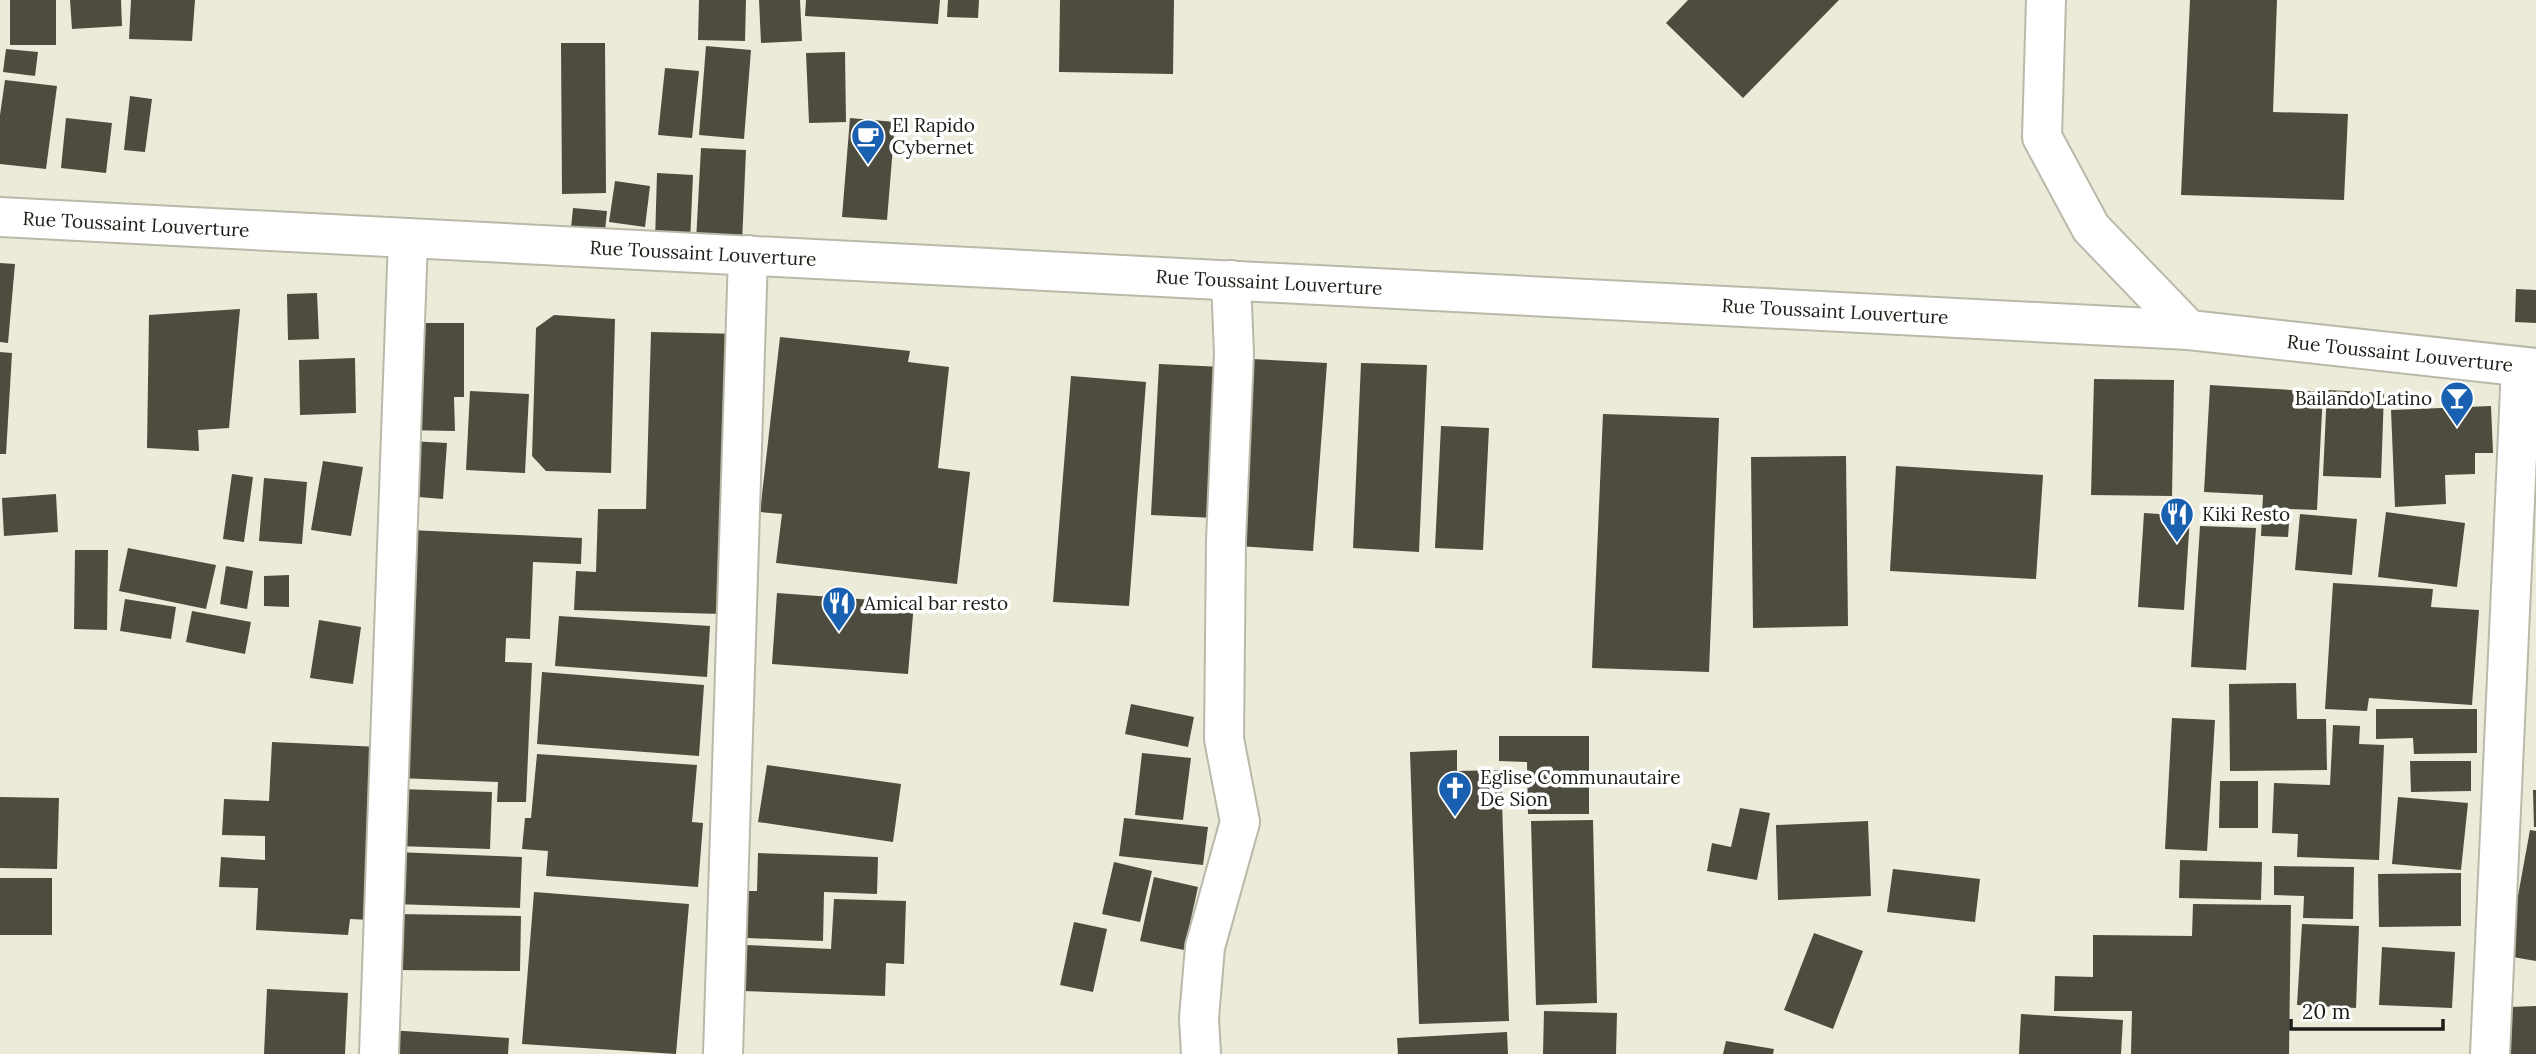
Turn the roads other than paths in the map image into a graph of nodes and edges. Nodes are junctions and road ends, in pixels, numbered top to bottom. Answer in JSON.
{"nodes":[{"id":1,"x":2046,"y":0,"type":"edge"},
{"id":2,"x":0,"y":217,"type":"edge"},
{"id":3,"x":408,"y":238,"type":"junction"},
{"id":4,"x":748,"y":255,"type":"junction"},
{"id":5,"x":1231,"y":280,"type":"junction"},
{"id":6,"x":2189,"y":330,"type":"junction"},
{"id":7,"x":2528,"y":367,"type":"edge"},
{"id":8,"x":379,"y":1054,"type":"edge"},
{"id":9,"x":723,"y":1054,"type":"edge"},
{"id":10,"x":1201,"y":1054,"type":"edge"},
{"id":11,"x":2490,"y":1054,"type":"edge"}],
"edges":[{"from":1,"to":6,"type":"street"},
{"from":2,"to":3,"type":"street","name":"Rue Toussaint Louverture"},
{"from":3,"to":4,"type":"street","name":"Rue Toussaint Louverture"},
{"from":3,"to":8,"type":"street"},
{"from":4,"to":5,"type":"street","name":"Rue Toussaint Louverture"},
{"from":4,"to":9,"type":"street"},
{"from":5,"to":6,"type":"street","name":"Rue Toussaint Louverture"},
{"from":5,"to":10,"type":"street"},
{"from":6,"to":7,"type":"street","name":"Rue Toussaint Louverture"},
{"from":7,"to":11,"type":"street"}]}
